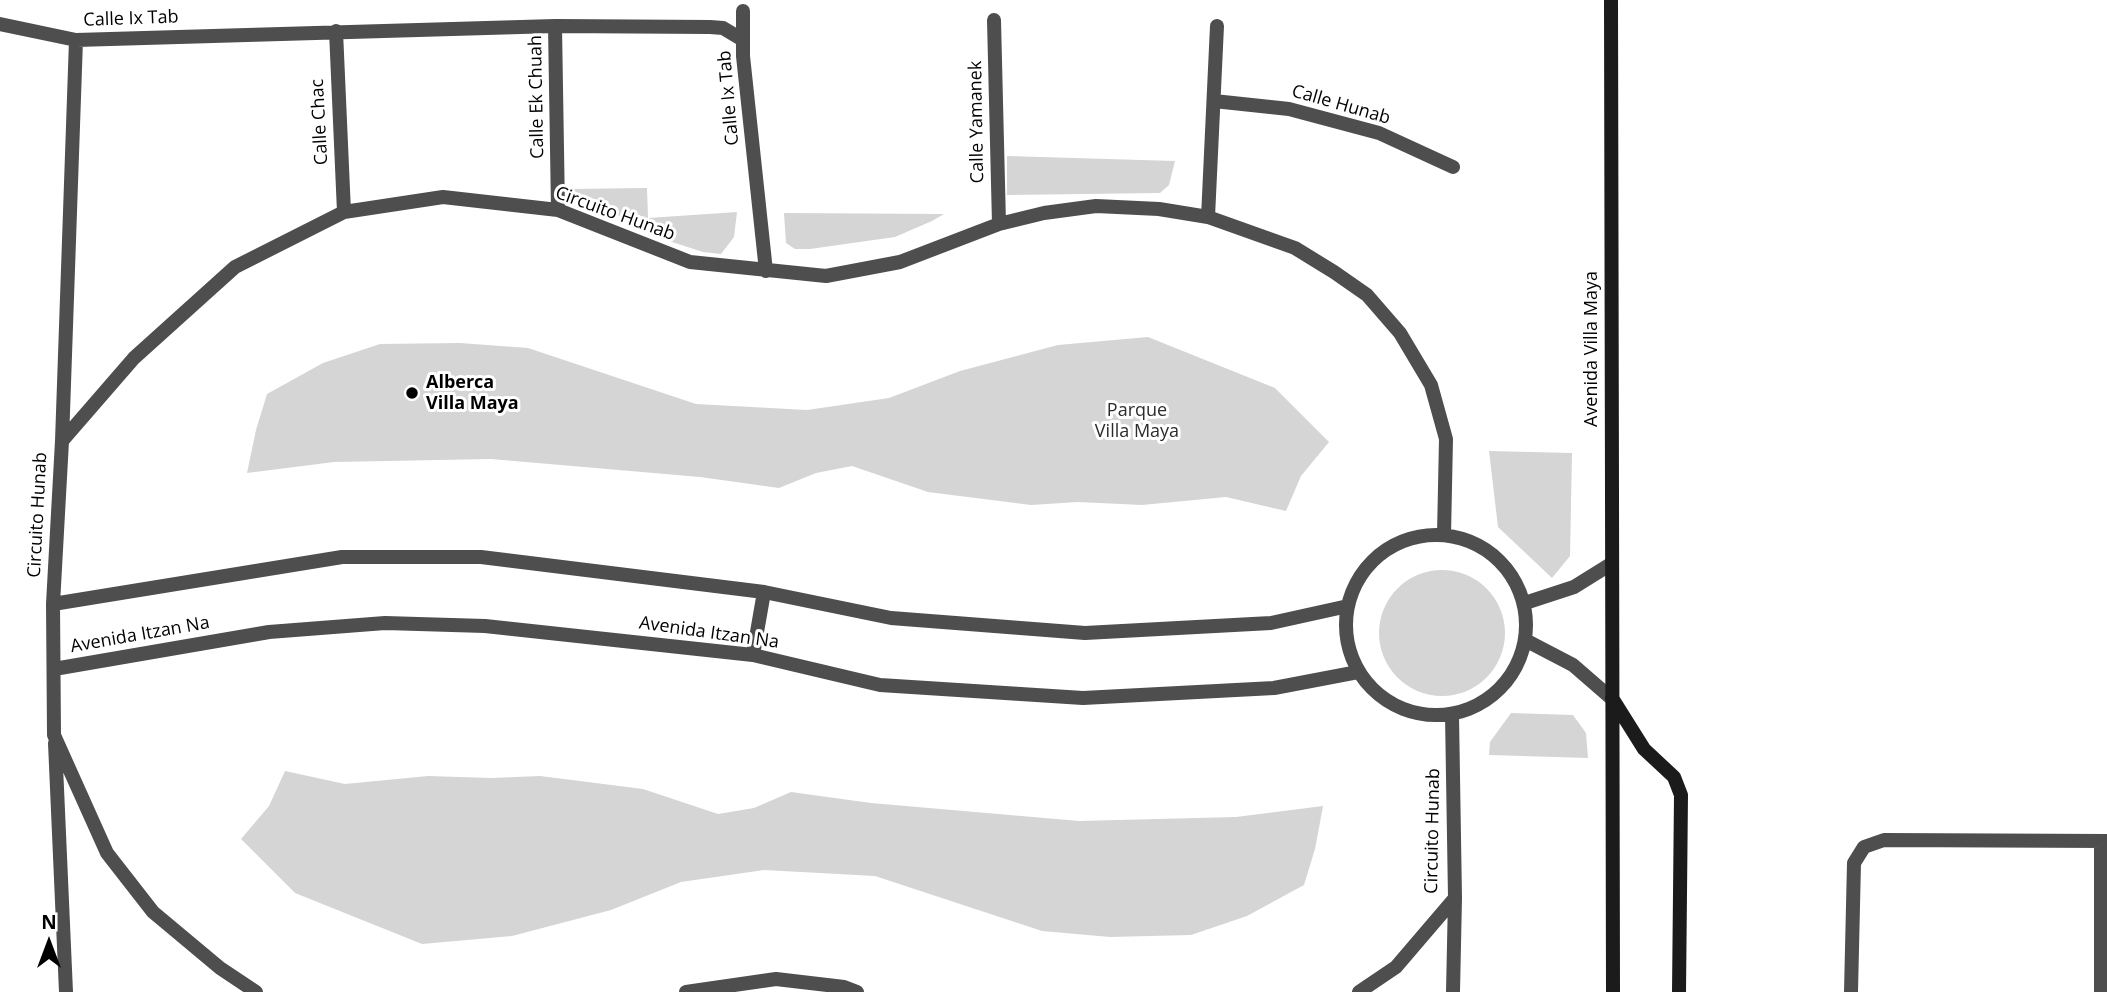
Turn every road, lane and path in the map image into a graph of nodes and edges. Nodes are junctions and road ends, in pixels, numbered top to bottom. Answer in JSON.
{"nodes":[{"id":1,"x":1611,"y":0,"type":"edge"},
{"id":2,"x":743,"y":11,"type":"dead end"},
{"id":3,"x":993,"y":20,"type":"dead end"},
{"id":4,"x":0,"y":24,"type":"edge"},
{"id":5,"x":555,"y":26,"type":"junction"},
{"id":6,"x":1217,"y":26,"type":"dead end"},
{"id":7,"x":335,"y":31,"type":"junction"},
{"id":8,"x":76,"y":40,"type":"junction"},
{"id":9,"x":743,"y":40,"type":"junction"},
{"id":10,"x":1214,"y":101,"type":"junction"},
{"id":11,"x":1453,"y":167,"type":"dead end"},
{"id":12,"x":558,"y":210,"type":"junction"},
{"id":13,"x":344,"y":212,"type":"junction"},
{"id":14,"x":1208,"y":217,"type":"junction"},
{"id":15,"x":999,"y":224,"type":"junction"},
{"id":16,"x":766,"y":271,"type":"junction"},
{"id":17,"x":62,"y":440,"type":"junction"},
{"id":18,"x":1444,"y":535,"type":"junction"},
{"id":19,"x":1611,"y":564,"type":"junction"},
{"id":20,"x":764,"y":592,"type":"junction"},
{"id":21,"x":1525,"y":603,"type":"junction"},
{"id":22,"x":52,"y":604,"type":"junction"},
{"id":23,"x":1348,"y":606,"type":"junction"},
{"id":24,"x":1527,"y":641,"type":"junction"},
{"id":25,"x":753,"y":656,"type":"junction"},
{"id":26,"x":54,"y":669,"type":"junction"},
{"id":27,"x":1358,"y":672,"type":"junction"},
{"id":28,"x":1611,"y":698,"type":"junction"},
{"id":29,"x":1452,"y":715,"type":"junction"},
{"id":30,"x":54,"y":735,"type":"junction"},
{"id":31,"x":2104,"y":841,"type":"edge"},
{"id":32,"x":1455,"y":898,"type":"junction"},
{"id":33,"x":776,"y":986,"type":"edge"},
{"id":34,"x":66,"y":992,"type":"edge"},
{"id":35,"x":256,"y":992,"type":"edge"},
{"id":36,"x":686,"y":992,"type":"edge"},
{"id":37,"x":857,"y":992,"type":"edge"},
{"id":38,"x":1359,"y":992,"type":"edge"},
{"id":39,"x":1454,"y":992,"type":"edge"},
{"id":40,"x":1613,"y":992,"type":"edge"},
{"id":41,"x":1679,"y":992,"type":"edge"},
{"id":42,"x":1851,"y":992,"type":"edge"},
{"id":43,"x":2101,"y":992,"type":"edge"}],
"edges":[{"from":1,"to":19,"type":"main road","name":"Avenida Villa Maya"},
{"from":2,"to":9,"type":"street"},
{"from":3,"to":15,"type":"street","name":"Calle Yamanek"},
{"from":4,"to":8,"type":"street","name":"Calle Ix Tab"},
{"from":5,"to":7,"type":"street","name":"Calle Ix Tab"},
{"from":5,"to":9,"type":"street","name":"Calle Ix Tab"},
{"from":5,"to":12,"type":"street","name":"Calle Ek Chuah"},
{"from":6,"to":10,"type":"street"},
{"from":7,"to":8,"type":"street","name":"Calle Ix Tab"},
{"from":7,"to":13,"type":"street","name":"Calle Chac"},
{"from":8,"to":17,"type":"street"},
{"from":9,"to":16,"type":"street","name":"Calle Ix Tab"},
{"from":10,"to":11,"type":"street","name":"Calle Hunab"},
{"from":10,"to":14,"type":"street"},
{"from":12,"to":13,"type":"street","name":"Circuito Hunab"},
{"from":12,"to":16,"type":"street","name":"Circuito Hunab"},
{"from":13,"to":17,"type":"street","name":"Circuito Hunab"},
{"from":14,"to":15,"type":"street","name":"Circuito Hunab"},
{"from":14,"to":18,"type":"street","name":"Circuito Hunab"},
{"from":15,"to":16,"type":"street","name":"Circuito Hunab"},
{"from":17,"to":22,"type":"street","name":"Circuito Hunab"},
{"from":18,"to":21,"type":"street"},
{"from":18,"to":23,"type":"street"},
{"from":19,"to":21,"type":"street"},
{"from":19,"to":28,"type":"main road","name":"Avenida Villa Maya"},
{"from":20,"to":22,"type":"street"},
{"from":20,"to":23,"type":"street"},
{"from":20,"to":25,"type":"street"},
{"from":21,"to":24,"type":"street"},
{"from":22,"to":26,"type":"street","name":"Circuito Hunab"},
{"from":23,"to":27,"type":"street"},
{"from":24,"to":28,"type":"street"},
{"from":24,"to":29,"type":"street"},
{"from":25,"to":26,"type":"street","name":"Avenida Itzan Na"},
{"from":25,"to":27,"type":"street","name":"Avenida Itzan Na"},
{"from":26,"to":30,"type":"street","name":"Circuito Hunab"},
{"from":27,"to":29,"type":"street"},
{"from":28,"to":40,"type":"main road","name":"Avenida Villa Maya"},
{"from":28,"to":41,"type":"main road"},
{"from":29,"to":32,"type":"street","name":"Circuito Hunab"},
{"from":30,"to":34,"type":"street"},
{"from":30,"to":35,"type":"street","name":"Circuito Hunab"},
{"from":31,"to":42,"type":"street"},
{"from":31,"to":43,"type":"street"},
{"from":32,"to":38,"type":"street","name":"Circuito Hunab"},
{"from":32,"to":39,"type":"street"},
{"from":33,"to":36,"type":"street"},
{"from":33,"to":37,"type":"street"}]}
